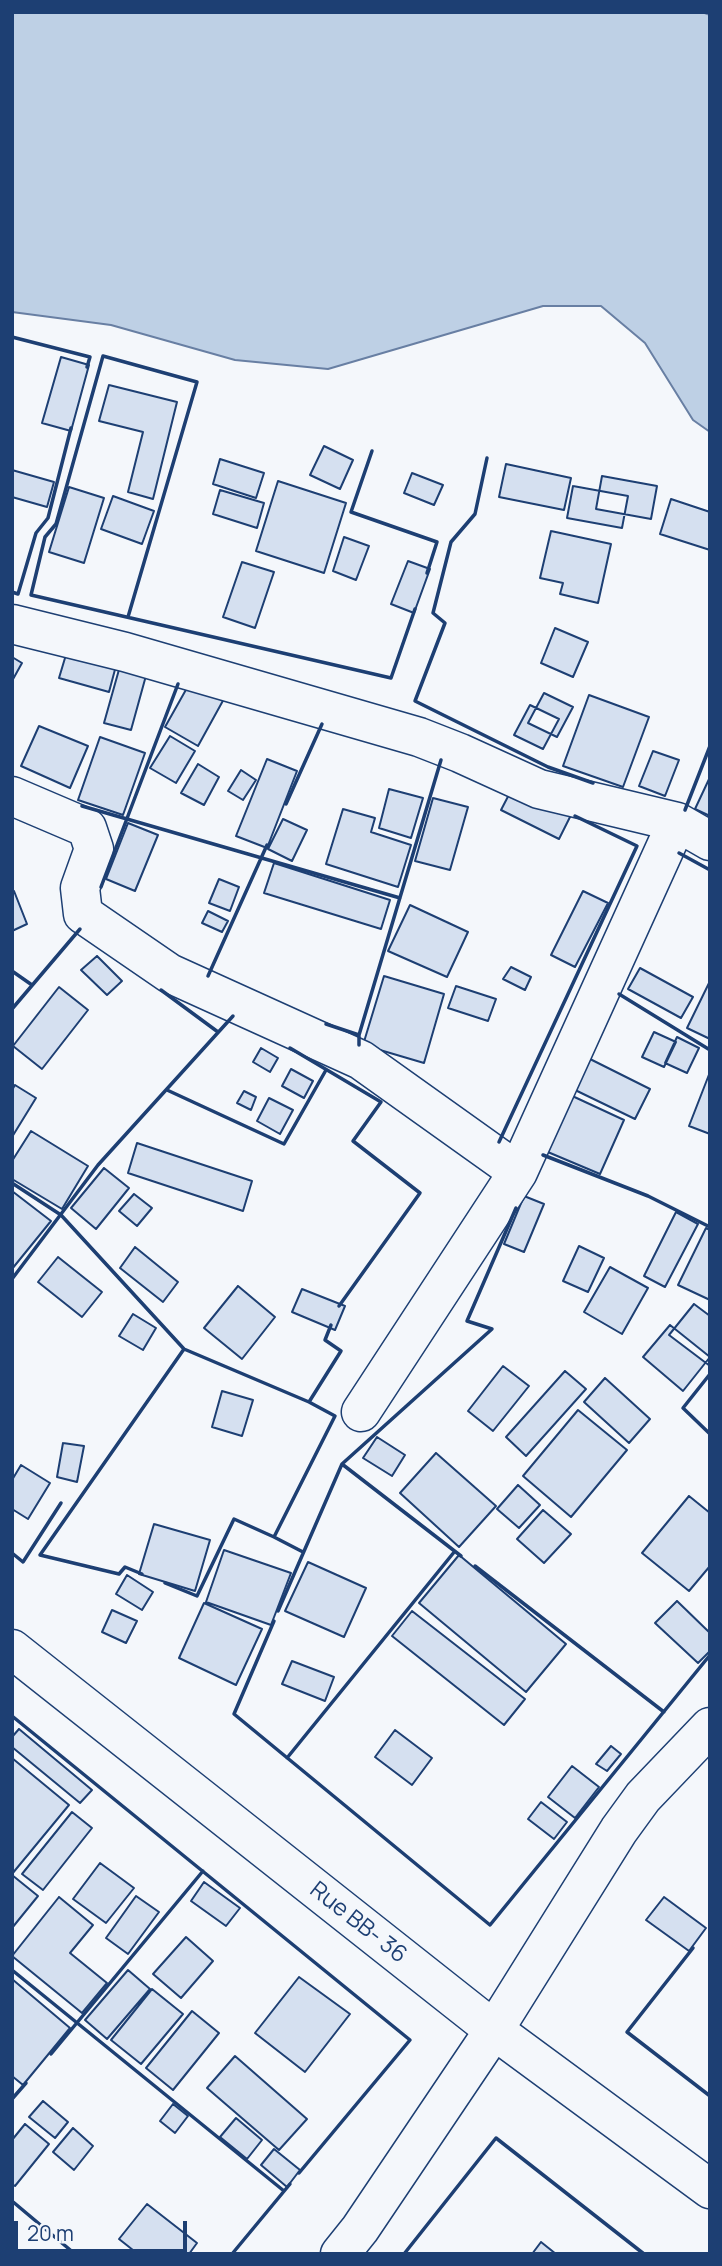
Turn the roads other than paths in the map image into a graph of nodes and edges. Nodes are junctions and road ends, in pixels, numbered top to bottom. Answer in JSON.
{"nodes":[{"id":1,"x":12,"y":624,"type":"edge"},
{"id":2,"x":12,"y":796,"type":"edge"},
{"id":3,"x":677,"y":822,"type":"junction"},
{"id":4,"x":710,"y":841,"type":"edge"},
{"id":5,"x":518,"y":1172,"type":"junction"},
{"id":6,"x":361,"y":1412,"type":"dead end"},
{"id":7,"x":13,"y":1651,"type":"edge"},
{"id":8,"x":710,"y":1727,"type":"edge"},
{"id":9,"x":494,"y":2030,"type":"junction"},
{"id":10,"x":710,"y":2189,"type":"edge"},
{"id":11,"x":340,"y":2254,"type":"edge"}],
"edges":[{"from":1,"to":3,"type":"street"},
{"from":2,"to":5,"type":"street"},
{"from":3,"to":4,"type":"street"},
{"from":3,"to":5,"type":"street"},
{"from":5,"to":6,"type":"street"},
{"from":7,"to":9,"type":"street","name":"Rue BB- 36"},
{"from":8,"to":9,"type":"street"},
{"from":9,"to":10,"type":"street","name":"Rue BB- 36"},
{"from":9,"to":11,"type":"street"}]}
